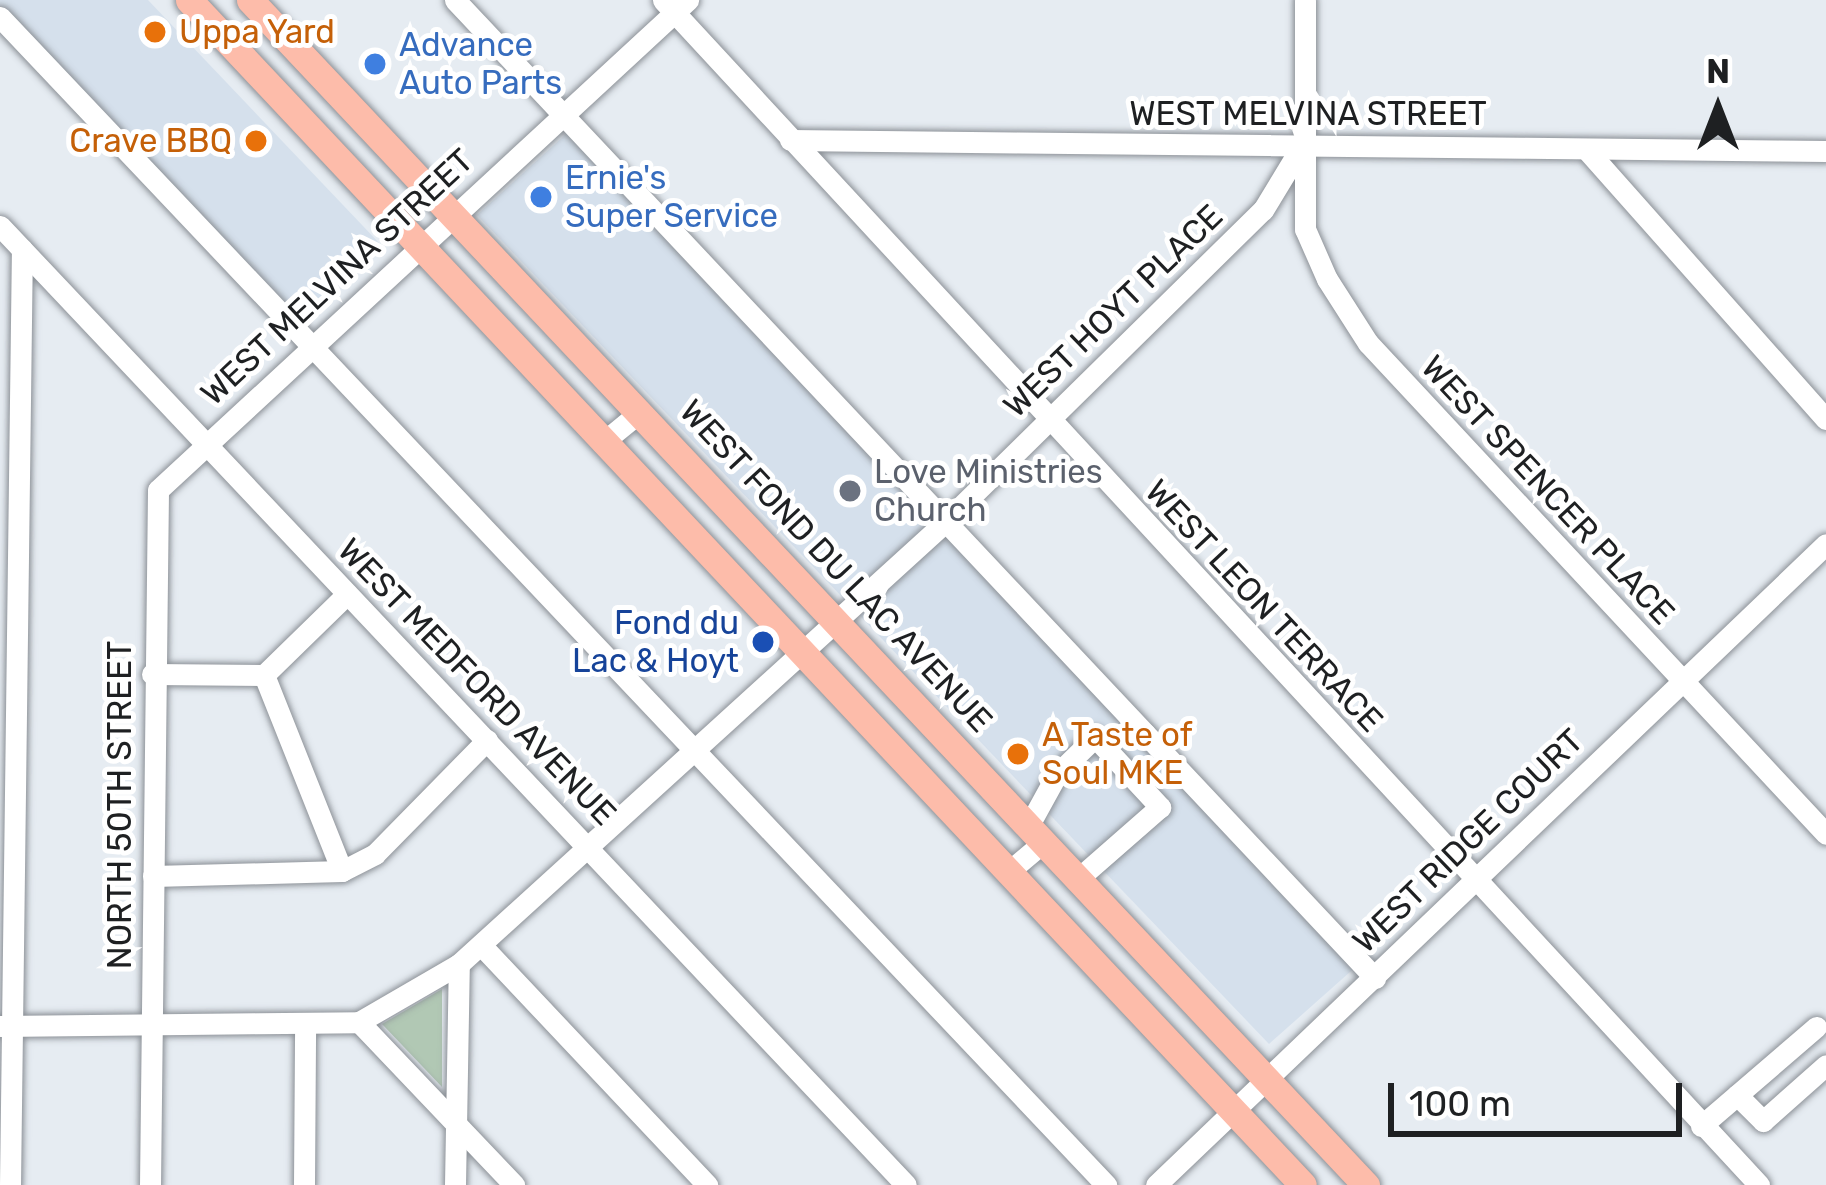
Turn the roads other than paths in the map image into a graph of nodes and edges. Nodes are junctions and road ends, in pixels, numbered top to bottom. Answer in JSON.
{"nodes":[{"id":1,"x":189,"y":0,"type":"edge"},
{"id":2,"x":250,"y":0,"type":"edge"},
{"id":3,"x":455,"y":0,"type":"edge"},
{"id":4,"x":1305,"y":0,"type":"edge"},
{"id":5,"x":676,"y":5,"type":"edge"},
{"id":6,"x":0,"y":16,"type":"edge"},
{"id":7,"x":562,"y":116,"type":"junction"},
{"id":8,"x":790,"y":140,"type":"junction"},
{"id":9,"x":1586,"y":148,"type":"junction"},
{"id":10,"x":1300,"y":149,"type":"junction"},
{"id":11,"x":1826,"y":151,"type":"edge"},
{"id":12,"x":452,"y":212,"type":"junction"},
{"id":13,"x":0,"y":226,"type":"edge"},
{"id":14,"x":418,"y":245,"type":"junction"},
{"id":15,"x":22,"y":249,"type":"junction"},
{"id":16,"x":312,"y":345,"type":"junction"},
{"id":17,"x":640,"y":411,"type":"junction"},
{"id":18,"x":1826,"y":419,"type":"edge"},
{"id":19,"x":1048,"y":421,"type":"junction"},
{"id":20,"x":602,"y":443,"type":"junction"},
{"id":21,"x":205,"y":446,"type":"junction"},
{"id":22,"x":944,"y":524,"type":"junction"},
{"id":23,"x":1826,"y":544,"type":"edge"},
{"id":24,"x":347,"y":594,"type":"junction"},
{"id":25,"x":838,"y":621,"type":"junction"},
{"id":26,"x":802,"y":657,"type":"junction"},
{"id":27,"x":152,"y":674,"type":"junction"},
{"id":28,"x":264,"y":675,"type":"junction"},
{"id":29,"x":1680,"y":682,"type":"junction"},
{"id":30,"x":487,"y":740,"type":"junction"},
{"id":31,"x":698,"y":752,"type":"junction"},
{"id":32,"x":1037,"y":833,"type":"junction"},
{"id":33,"x":1826,"y":834,"type":"edge"},
{"id":34,"x":592,"y":850,"type":"junction"},
{"id":35,"x":342,"y":871,"type":"junction"},
{"id":36,"x":1007,"y":873,"type":"junction"},
{"id":37,"x":153,"y":876,"type":"junction"},
{"id":38,"x":1079,"y":878,"type":"junction"},
{"id":39,"x":1475,"y":883,"type":"junction"},
{"id":40,"x":481,"y":945,"type":"junction"},
{"id":41,"x":459,"y":964,"type":"junction"},
{"id":42,"x":1375,"y":978,"type":"junction"},
{"id":43,"x":359,"y":1022,"type":"junction"},
{"id":44,"x":305,"y":1023,"type":"junction"},
{"id":45,"x":153,"y":1024,"type":"junction"},
{"id":46,"x":6,"y":1026,"type":"edge"},
{"id":47,"x":1816,"y":1027,"type":"dead end"},
{"id":48,"x":1826,"y":1065,"type":"edge"},
{"id":49,"x":1266,"y":1078,"type":"junction"},
{"id":50,"x":1737,"y":1095,"type":"junction"},
{"id":51,"x":1233,"y":1112,"type":"junction"},
{"id":52,"x":457,"y":1119,"type":"junction"},
{"id":53,"x":1701,"y":1126,"type":"junction"},
{"id":54,"x":10,"y":1185,"type":"edge"},
{"id":55,"x":150,"y":1185,"type":"edge"},
{"id":56,"x":304,"y":1185,"type":"edge"},
{"id":57,"x":455,"y":1185,"type":"edge"},
{"id":58,"x":514,"y":1185,"type":"edge"},
{"id":59,"x":707,"y":1185,"type":"edge"},
{"id":60,"x":907,"y":1185,"type":"edge"},
{"id":61,"x":1106,"y":1185,"type":"edge"},
{"id":62,"x":1156,"y":1185,"type":"edge"},
{"id":63,"x":1303,"y":1185,"type":"edge"},
{"id":64,"x":1366,"y":1185,"type":"edge"},
{"id":65,"x":1759,"y":1185,"type":"edge"}],
"edges":[{"from":1,"to":14,"type":"main road"},
{"from":2,"to":12,"type":"main road","name":"WEST FOND DU LAC AVENUE"},
{"from":3,"to":7,"type":"street"},
{"from":4,"to":10,"type":"street","name":"WEST SPENCER PLACE"},
{"from":5,"to":7,"type":"street","name":"WEST MELVINA STREET"},
{"from":5,"to":8,"type":"street","name":"WEST LEON TERRACE"},
{"from":6,"to":16,"type":"street"},
{"from":7,"to":12,"type":"street","name":"WEST MELVINA STREET"},
{"from":7,"to":22,"type":"street"},
{"from":8,"to":10,"type":"street","name":"WEST MELVINA STREET"},
{"from":8,"to":19,"type":"street","name":"WEST LEON TERRACE"},
{"from":9,"to":10,"type":"street","name":"WEST MELVINA STREET"},
{"from":9,"to":11,"type":"street","name":"WEST MELVINA STREET"},
{"from":9,"to":18,"type":"street"},
{"from":10,"to":19,"type":"street","name":"WEST HOYT PLACE"},
{"from":10,"to":29,"type":"street","name":"WEST SPENCER PLACE"},
{"from":12,"to":14,"type":"street","name":"WEST MELVINA STREET"},
{"from":12,"to":17,"type":"main road","name":"WEST FOND DU LAC AVENUE"},
{"from":13,"to":15,"type":"street","name":"WEST MEDFORD AVENUE"},
{"from":14,"to":16,"type":"street","name":"WEST MELVINA STREET"},
{"from":14,"to":20,"type":"main road"},
{"from":15,"to":21,"type":"street","name":"WEST MEDFORD AVENUE"},
{"from":15,"to":46,"type":"street"},
{"from":16,"to":21,"type":"street","name":"WEST MELVINA STREET"},
{"from":16,"to":31,"type":"street"},
{"from":17,"to":20,"type":"street"},
{"from":17,"to":25,"type":"main road","name":"WEST FOND DU LAC AVENUE"},
{"from":19,"to":22,"type":"street","name":"WEST HOYT PLACE"},
{"from":19,"to":39,"type":"street","name":"WEST LEON TERRACE"},
{"from":20,"to":26,"type":"main road"},
{"from":21,"to":24,"type":"street","name":"WEST MEDFORD AVENUE"},
{"from":21,"to":27,"type":"street","name":"NORTH 50TH STREET"},
{"from":22,"to":25,"type":"street","name":"WEST HOYT PLACE"},
{"from":22,"to":42,"type":"street"},
{"from":23,"to":29,"type":"street","name":"WEST RIDGE COURT"},
{"from":24,"to":28,"type":"street"},
{"from":24,"to":30,"type":"street","name":"WEST MEDFORD AVENUE"},
{"from":25,"to":26,"type":"street","name":"WEST HOYT PLACE"},
{"from":25,"to":32,"type":"main road","name":"WEST FOND DU LAC AVENUE"},
{"from":26,"to":31,"type":"street","name":"WEST HOYT PLACE"},
{"from":26,"to":36,"type":"main road"},
{"from":27,"to":28,"type":"street"},
{"from":27,"to":37,"type":"street","name":"NORTH 50TH STREET"},
{"from":28,"to":35,"type":"street"},
{"from":29,"to":33,"type":"street","name":"WEST SPENCER PLACE"},
{"from":29,"to":39,"type":"street","name":"WEST RIDGE COURT"},
{"from":30,"to":34,"type":"street","name":"WEST MEDFORD AVENUE"},
{"from":30,"to":35,"type":"street"},
{"from":31,"to":34,"type":"street","name":"WEST HOYT PLACE"},
{"from":31,"to":61,"type":"street"},
{"from":32,"to":36,"type":"street"},
{"from":32,"to":38,"type":"main road","name":"WEST FOND DU LAC AVENUE"},
{"from":32,"to":38,"type":"street"},
{"from":34,"to":40,"type":"street","name":"WEST HOYT PLACE"},
{"from":34,"to":60,"type":"street","name":"WEST MEDFORD AVENUE"},
{"from":35,"to":37,"type":"street"},
{"from":36,"to":51,"type":"main road"},
{"from":37,"to":45,"type":"street","name":"NORTH 50TH STREET"},
{"from":38,"to":49,"type":"main road","name":"WEST FOND DU LAC AVENUE"},
{"from":39,"to":42,"type":"street","name":"WEST RIDGE COURT"},
{"from":39,"to":53,"type":"street","name":"WEST LEON TERRACE"},
{"from":40,"to":41,"type":"street","name":"WEST HOYT PLACE"},
{"from":40,"to":59,"type":"street"},
{"from":41,"to":43,"type":"street","name":"WEST HOYT PLACE"},
{"from":41,"to":52,"type":"street"},
{"from":42,"to":49,"type":"street","name":"WEST RIDGE COURT"},
{"from":43,"to":44,"type":"street"},
{"from":43,"to":52,"type":"street"},
{"from":44,"to":45,"type":"street"},
{"from":44,"to":56,"type":"street"},
{"from":45,"to":46,"type":"street"},
{"from":45,"to":55,"type":"street","name":"NORTH 50TH STREET"},
{"from":46,"to":54,"type":"street"},
{"from":47,"to":50,"type":"street"},
{"from":48,"to":50,"type":"street"},
{"from":49,"to":51,"type":"street","name":"WEST RIDGE COURT"},
{"from":49,"to":64,"type":"main road","name":"WEST FOND DU LAC AVENUE"},
{"from":50,"to":53,"type":"street"},
{"from":51,"to":62,"type":"street","name":"WEST RIDGE COURT"},
{"from":51,"to":63,"type":"main road"},
{"from":52,"to":57,"type":"street"},
{"from":52,"to":58,"type":"street"},
{"from":53,"to":65,"type":"street","name":"WEST LEON TERRACE"}]}
